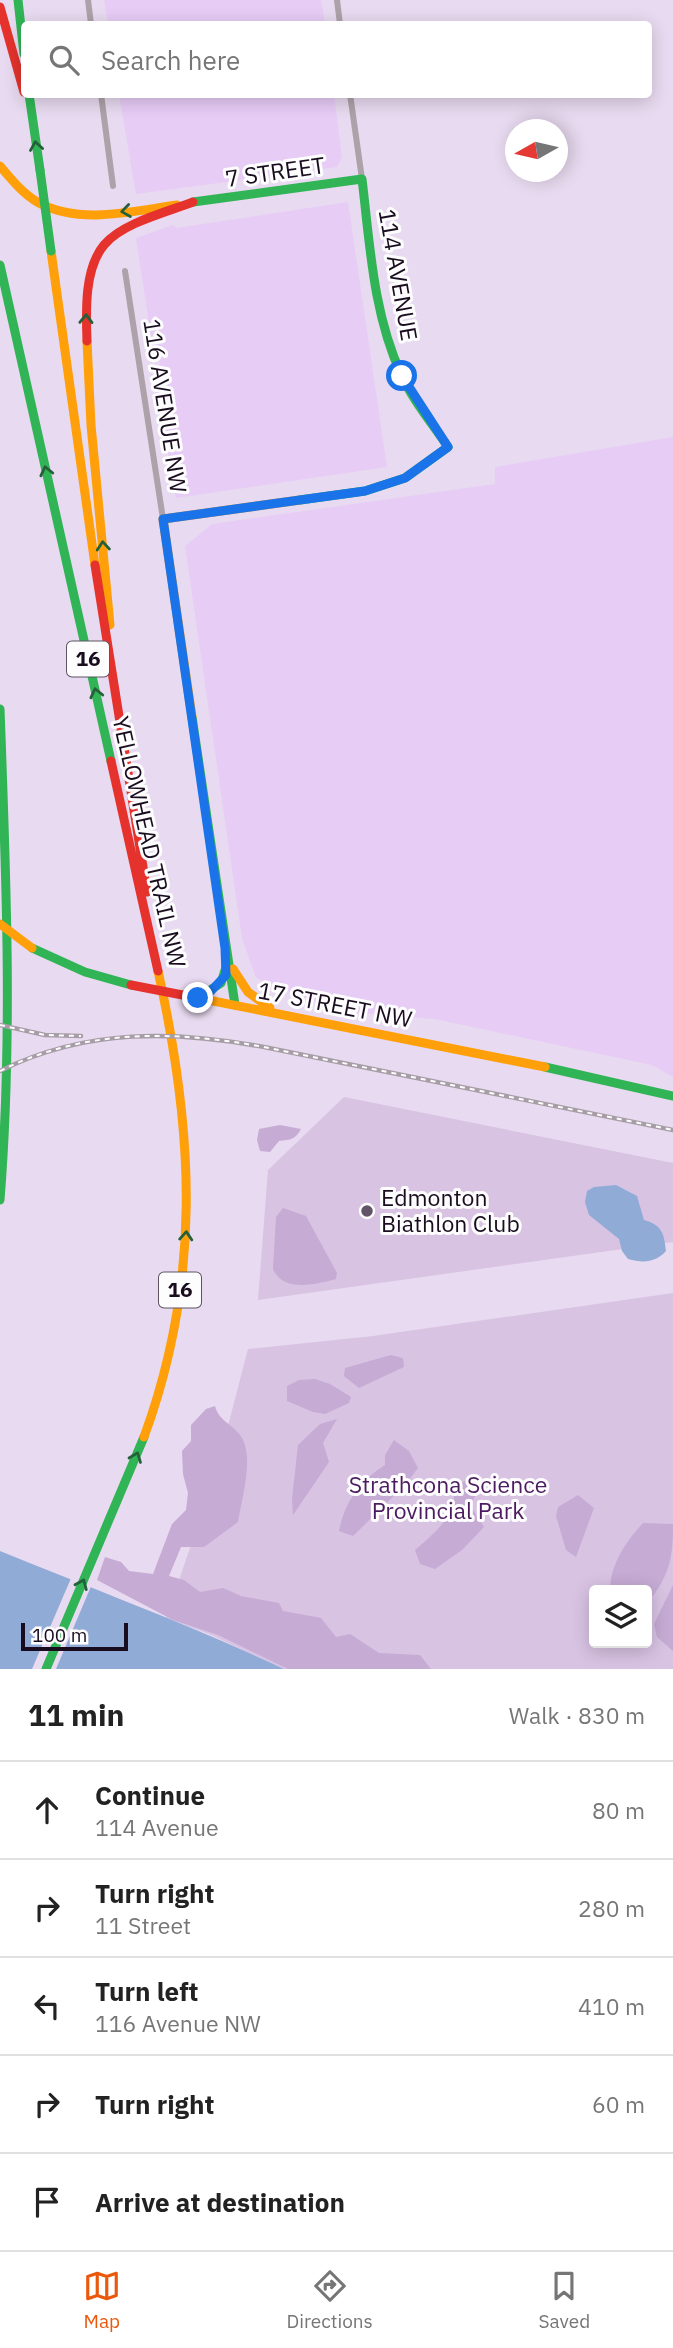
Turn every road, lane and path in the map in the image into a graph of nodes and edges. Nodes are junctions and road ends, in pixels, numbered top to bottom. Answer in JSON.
{"nodes":[{"id":1,"x":18,"y":0,"type":"edge"},
{"id":2,"x":88,"y":0,"type":"edge"},
{"id":3,"x":337,"y":0,"type":"edge"},
{"id":4,"x":0,"y":7,"type":"edge"},
{"id":5,"x":91,"y":21,"type":"edge"},
{"id":6,"x":340,"y":21,"type":"edge"},
{"id":7,"x":21,"y":27,"type":"edge"},
{"id":8,"x":21,"y":77,"type":"edge"},
{"id":9,"x":27,"y":98,"type":"edge"},
{"id":10,"x":101,"y":98,"type":"edge"},
{"id":11,"x":351,"y":98,"type":"edge"},
{"id":12,"x":0,"y":166,"type":"edge"},
{"id":13,"x":362,"y":179,"type":"junction"},
{"id":14,"x":113,"y":186,"type":"dead end"},
{"id":15,"x":193,"y":202,"type":"junction"},
{"id":16,"x":0,"y":265,"type":"edge"},
{"id":17,"x":125,"y":271,"type":"dead end"},
{"id":18,"x":163,"y":519,"type":"junction"},
{"id":19,"x":110,"y":663,"type":"junction"},
{"id":20,"x":0,"y":709,"type":"edge"},
{"id":21,"x":0,"y":761,"type":"edge"},
{"id":22,"x":2,"y":776,"type":"junction"},
{"id":23,"x":0,"y":924,"type":"edge"},
{"id":24,"x":225,"y":948,"type":"junction"},
{"id":25,"x":159,"y":975,"type":"junction"},
{"id":26,"x":198,"y":998,"type":"junction"},
{"id":27,"x":235,"y":1005,"type":"junction"},
{"id":28,"x":279,"y":1013,"type":"junction"},
{"id":29,"x":673,"y":1096,"type":"edge"},
{"id":30,"x":0,"y":1200,"type":"edge"},
{"id":31,"x":46,"y":1669,"type":"edge"}],
"edges":[{"from":1,"to":7,"type":"main road"},
{"from":2,"to":5,"type":"street"},
{"from":3,"to":6,"type":"street"},
{"from":4,"to":8,"type":"main road"},
{"from":19,"to":9,"type":"main road","one_way":true,"bridge":true},
{"from":10,"to":14,"type":"street"},
{"from":11,"to":13,"type":"street","name":"114 AVENUE"},
{"from":15,"to":12,"type":"main road","one_way":true},
{"from":13,"to":15,"type":"main road","name":"7 STREET"},
{"from":13,"to":18,"type":"main road","name":"114 AVENUE"},
{"from":19,"to":15,"type":"main road","one_way":true},
{"from":25,"to":16,"type":"main road","name":"YELLOWHEAD TRAIL NW","number":"16","one_way":true},
{"from":17,"to":18,"type":"street","name":"116 AVENUE NW"},
{"from":18,"to":24,"type":"main road","name":"116 AVENUE NW"},
{"from":19,"to":25,"type":"main road"},
{"from":20,"to":22,"type":"main road"},
{"from":21,"to":22,"type":"main road"},
{"from":22,"to":30,"type":"main road"},
{"from":23,"to":26,"type":"main road","name":"17 STREET NW","bridge":true},
{"from":24,"to":26,"type":"main road"},
{"from":24,"to":27,"type":"main road","name":"116 AVENUE NW"},
{"from":24,"to":28,"type":"main road"},
{"from":31,"to":25,"type":"main road","name":"YELLOWHEAD TRAIL NW","number":"16","one_way":true},
{"from":26,"to":27,"type":"main road","name":"17 STREET NW"},
{"from":27,"to":28,"type":"main road","name":"17 STREET NW"},
{"from":28,"to":29,"type":"main road","name":"17 STREET NW"}]}
